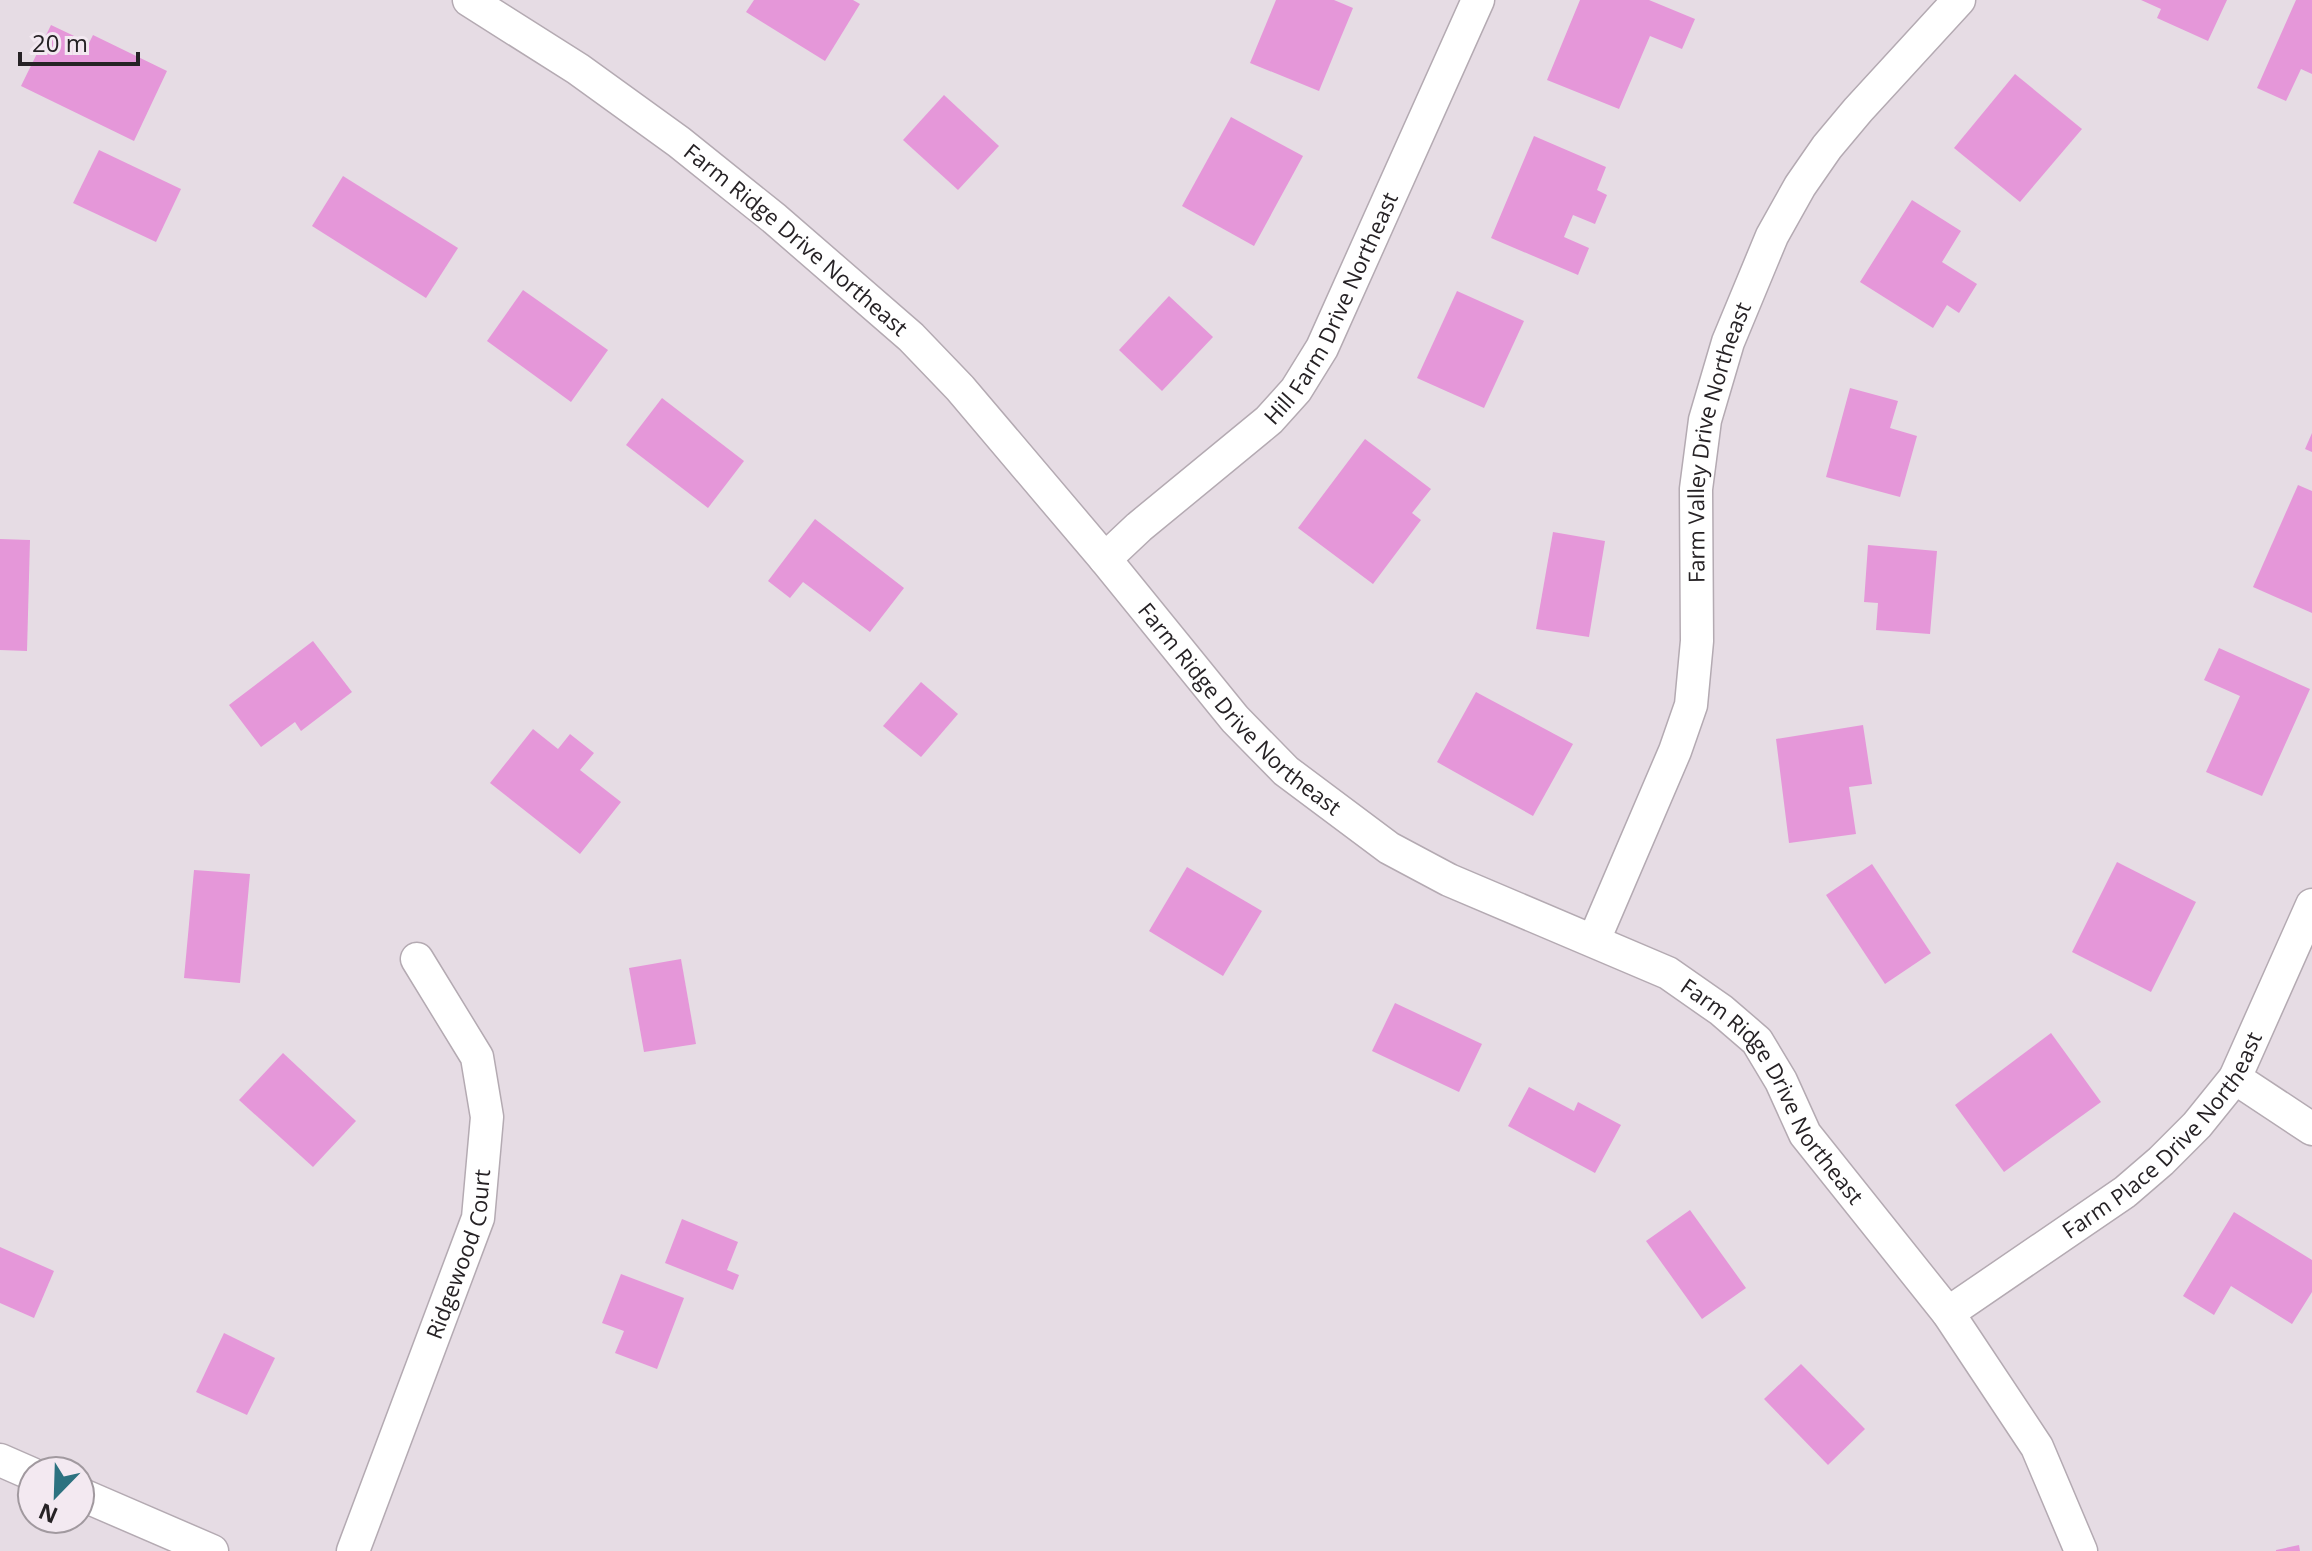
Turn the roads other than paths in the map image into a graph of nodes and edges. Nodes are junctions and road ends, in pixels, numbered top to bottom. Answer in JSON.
{"nodes":[{"id":1,"x":469,"y":0,"type":"edge"},
{"id":2,"x":1478,"y":0,"type":"edge"},
{"id":3,"x":1959,"y":0,"type":"edge"},
{"id":4,"x":1105,"y":559,"type":"junction"},
{"id":5,"x":2312,"y":905,"type":"edge"},
{"id":6,"x":1594,"y":940,"type":"junction"},
{"id":7,"x":417,"y":959,"type":"dead end"},
{"id":8,"x":2235,"y":1078,"type":"junction"},
{"id":9,"x":2312,"y":1129,"type":"edge"},
{"id":10,"x":1948,"y":1313,"type":"junction"},
{"id":11,"x":96,"y":1501,"type":"edge"},
{"id":12,"x":212,"y":1551,"type":"edge"},
{"id":13,"x":353,"y":1551,"type":"edge"},
{"id":14,"x":2081,"y":1551,"type":"edge"}],
"edges":[{"from":1,"to":4,"type":"street","name":"Farm Ridge Drive Northeast"},
{"from":2,"to":4,"type":"street","name":"Hill Farm Drive Northeast"},
{"from":3,"to":6,"type":"street","name":"Farm Valley Drive Northeast"},
{"from":4,"to":6,"type":"street","name":"Farm Ridge Drive Northeast"},
{"from":5,"to":8,"type":"street","name":"Farm Place Drive Northeast"},
{"from":6,"to":10,"type":"street","name":"Farm Ridge Drive Northeast"},
{"from":7,"to":13,"type":"street","name":"Ridgewood Court"},
{"from":8,"to":9,"type":"street"},
{"from":8,"to":10,"type":"street","name":"Farm Place Drive Northeast"},
{"from":10,"to":14,"type":"street","name":"Farm Ridge Drive Northeast"},
{"from":11,"to":12,"type":"street"}]}
